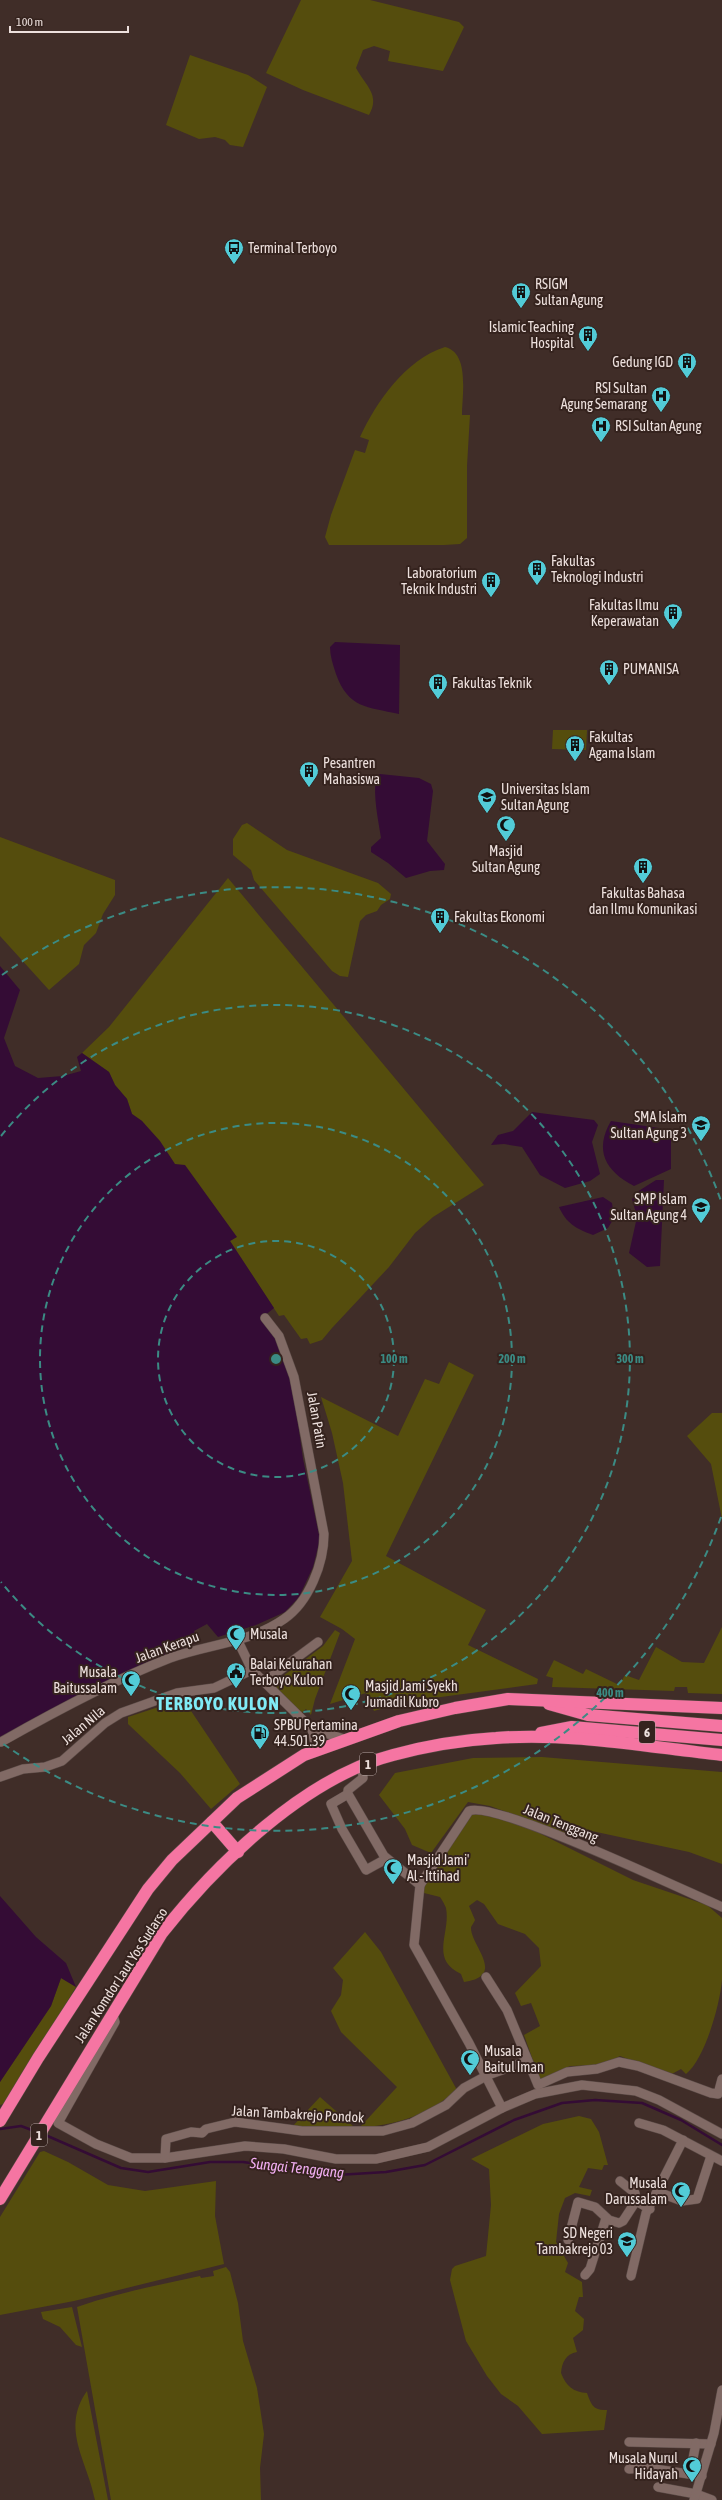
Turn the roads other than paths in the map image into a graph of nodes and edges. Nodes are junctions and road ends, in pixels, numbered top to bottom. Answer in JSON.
{"nodes":[{"id":1,"x":265,"y":1318,"type":"dead end"},
{"id":2,"x":238,"y":1641,"type":"junction"},
{"id":3,"x":318,"y":1642,"type":"dead end"},
{"id":4,"x":252,"y":1670,"type":"junction"},
{"id":5,"x":264,"y":1682,"type":"junction"},
{"id":6,"x":526,"y":1698,"type":"junction"},
{"id":7,"x":722,"y":1708,"type":"edge"},
{"id":8,"x":722,"y":1726,"type":"edge"},
{"id":9,"x":312,"y":1729,"type":"junction"},
{"id":10,"x":522,"y":1737,"type":"junction"},
{"id":11,"x":344,"y":1739,"type":"junction"},
{"id":12,"x":722,"y":1740,"type":"edge"},
{"id":13,"x":0,"y":1742,"type":"edge"},
{"id":14,"x":316,"y":1749,"type":"junction"},
{"id":15,"x":722,"y":1755,"type":"edge"},
{"id":16,"x":362,"y":1766,"type":"junction"},
{"id":17,"x":0,"y":1777,"type":"edge"},
{"id":18,"x":348,"y":1794,"type":"junction"},
{"id":19,"x":212,"y":1822,"type":"junction"},
{"id":20,"x":238,"y":1852,"type":"junction"},
{"id":21,"x":386,"y":1858,"type":"junction"},
{"id":22,"x":420,"y":1885,"type":"junction"},
{"id":23,"x":722,"y":1907,"type":"edge"},
{"id":24,"x":486,"y":1977,"type":"dead end"},
{"id":25,"x":113,"y":2015,"type":"junction"},
{"id":26,"x":527,"y":2061,"type":"junction"},
{"id":27,"x":485,"y":2077,"type":"junction"},
{"id":28,"x":722,"y":2079,"type":"edge"},
{"id":29,"x":502,"y":2108,"type":"junction"},
{"id":30,"x":0,"y":2121,"type":"edge"},
{"id":31,"x":638,"y":2123,"type":"dead end"},
{"id":32,"x":722,"y":2134,"type":"edge"},
{"id":33,"x":683,"y":2140,"type":"junction"},
{"id":34,"x":711,"y":2156,"type":"junction"},
{"id":35,"x":165,"y":2158,"type":"junction"},
{"id":36,"x":722,"y":2161,"type":"edge"},
{"id":37,"x":620,"y":2181,"type":"dead end"},
{"id":38,"x":658,"y":2192,"type":"junction"},
{"id":39,"x":0,"y":2199,"type":"edge"},
{"id":40,"x":636,"y":2201,"type":"junction"},
{"id":41,"x":650,"y":2209,"type":"junction"},
{"id":42,"x":606,"y":2218,"type":"junction"},
{"id":43,"x":568,"y":2240,"type":"dead end"},
{"id":44,"x":585,"y":2275,"type":"dead end"},
{"id":45,"x":631,"y":2276,"type":"dead end"},
{"id":46,"x":722,"y":2390,"type":"edge"},
{"id":47,"x":629,"y":2442,"type":"dead end"},
{"id":48,"x":696,"y":2443,"type":"junction"},
{"id":49,"x":711,"y":2444,"type":"junction"},
{"id":50,"x":629,"y":2468,"type":"dead end"},
{"id":51,"x":688,"y":2474,"type":"junction"},
{"id":52,"x":702,"y":2476,"type":"junction"},
{"id":53,"x":658,"y":2487,"type":"dead end"},
{"id":54,"x":682,"y":2491,"type":"junction"},
{"id":55,"x":695,"y":2497,"type":"edge"},
{"id":56,"x":712,"y":2500,"type":"edge"}],
"edges":[{"from":1,"to":2,"type":"street","name":"Jalan Patin"},
{"from":2,"to":4,"type":"street"},
{"from":2,"to":13,"type":"street","name":"Jalan Kerapu"},
{"from":3,"to":5,"type":"street"},
{"from":4,"to":5,"type":"street"},
{"from":4,"to":17,"type":"street","name":"Jalan Nila"},
{"from":5,"to":9,"type":"street"},
{"from":6,"to":7,"type":"highway","name":"Jalan Komdor Laut Yos Sudarso","number":"1"},
{"from":6,"to":8,"type":"highway","number":"6"},
{"from":6,"to":11,"type":"highway","name":"Jalan Komdor Laut Yos Sudarso","number":"1"},
{"from":9,"to":11,"type":"street"},
{"from":9,"to":14,"type":"street"},
{"from":10,"to":12,"type":"highway","number":"6"},
{"from":10,"to":15,"type":"highway","name":"Jalan Komdor Laut Yos Sudarso","number":"1"},
{"from":10,"to":16,"type":"highway","name":"Jalan Komdor Laut Yos Sudarso","number":"1"},
{"from":11,"to":14,"type":"highway","name":"Jalan Komdor Laut Yos Sudarso","number":"1"},
{"from":14,"to":19,"type":"highway","name":"Jalan Komdor Laut Yos Sudarso","number":"1"},
{"from":16,"to":18,"type":"street"},
{"from":16,"to":20,"type":"highway","name":"Jalan Komdor Laut Yos Sudarso","number":"1"},
{"from":18,"to":21,"type":"street"},
{"from":18,"to":21,"type":"street"},
{"from":19,"to":20,"type":"highway"},
{"from":19,"to":30,"type":"highway","name":"Jalan Komdor Laut Yos Sudarso","number":"1"},
{"from":20,"to":25,"type":"highway","name":"Jalan Komdor Laut Yos Sudarso","number":"1"},
{"from":21,"to":22,"type":"street"},
{"from":22,"to":23,"type":"street","name":"Jalan Tenggang"},
{"from":22,"to":27,"type":"street"},
{"from":24,"to":26,"type":"street"},
{"from":25,"to":35,"type":"street"},
{"from":25,"to":39,"type":"highway","name":"Jalan Komdor Laut Yos Sudarso","number":"1"},
{"from":26,"to":27,"type":"street","name":"Jalan Tambakrejo Pondok"},
{"from":26,"to":28,"type":"street"},
{"from":27,"to":29,"type":"street"},
{"from":27,"to":35,"type":"street","name":"Jalan Tambakrejo Pondok"},
{"from":29,"to":32,"type":"street"},
{"from":29,"to":35,"type":"street"},
{"from":31,"to":33,"type":"street"},
{"from":33,"to":34,"type":"street"},
{"from":33,"to":38,"type":"street"},
{"from":34,"to":36,"type":"street"},
{"from":34,"to":38,"type":"street"},
{"from":37,"to":40,"type":"street"},
{"from":38,"to":41,"type":"street"},
{"from":40,"to":41,"type":"street"},
{"from":40,"to":42,"type":"street"},
{"from":41,"to":45,"type":"street"},
{"from":42,"to":43,"type":"street"},
{"from":42,"to":44,"type":"street"},
{"from":46,"to":49,"type":"street"},
{"from":47,"to":48,"type":"street"},
{"from":48,"to":49,"type":"street"},
{"from":48,"to":51,"type":"street"},
{"from":49,"to":52,"type":"street"},
{"from":50,"to":51,"type":"street"},
{"from":51,"to":52,"type":"street"},
{"from":51,"to":54,"type":"street"},
{"from":52,"to":55,"type":"street"},
{"from":53,"to":54,"type":"street"},
{"from":54,"to":55,"type":"street"},
{"from":55,"to":56,"type":"street"}]}
